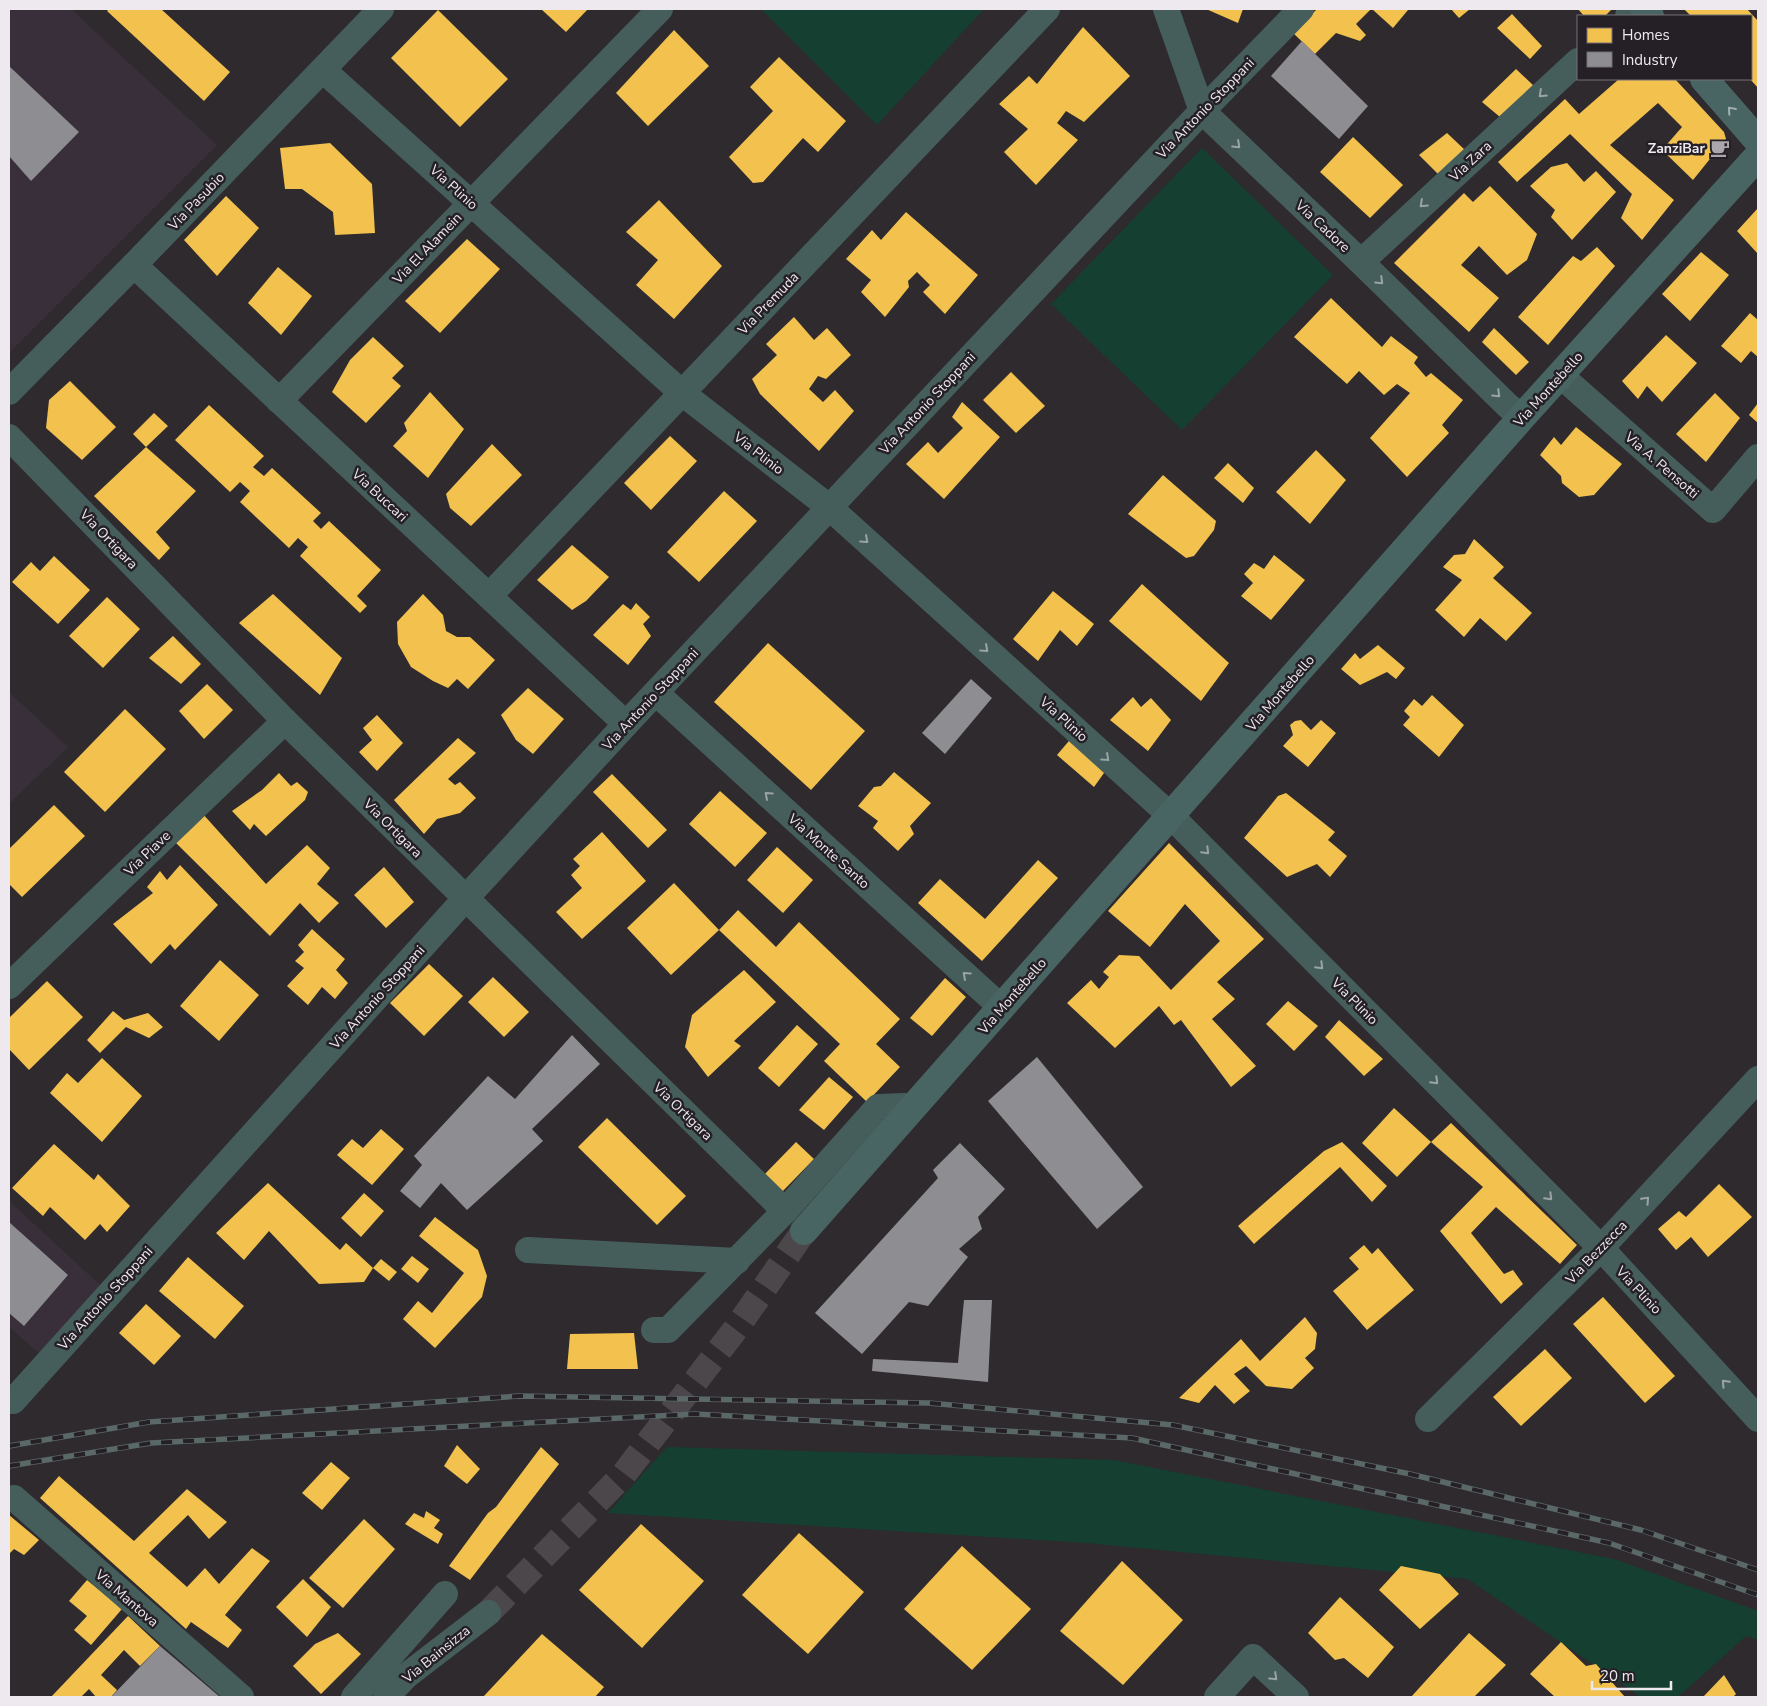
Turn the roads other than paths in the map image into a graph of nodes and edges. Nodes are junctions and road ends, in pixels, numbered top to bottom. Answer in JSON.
{"nodes":[{"id":1,"x":381,"y":9,"type":"edge"},
{"id":2,"x":660,"y":9,"type":"edge"},
{"id":3,"x":1047,"y":9,"type":"edge"},
{"id":4,"x":1166,"y":9,"type":"edge"},
{"id":5,"x":1301,"y":9,"type":"edge"},
{"id":6,"x":1577,"y":62,"type":"edge"},
{"id":7,"x":323,"y":70,"type":"junction"},
{"id":8,"x":1705,"y":80,"type":"edge"},
{"id":9,"x":1202,"y":111,"type":"junction"},
{"id":10,"x":1758,"y":140,"type":"edge"},
{"id":11,"x":1758,"y":156,"type":"edge"},
{"id":12,"x":471,"y":203,"type":"junction"},
{"id":13,"x":1362,"y":262,"type":"junction"},
{"id":14,"x":134,"y":265,"type":"junction"},
{"id":15,"x":1560,"y":375,"type":"junction"},
{"id":16,"x":9,"y":392,"type":"edge"},
{"id":17,"x":682,"y":393,"type":"junction"},
{"id":18,"x":279,"y":401,"type":"junction"},
{"id":19,"x":1522,"y":417,"type":"junction"},
{"id":20,"x":9,"y":437,"type":"edge"},
{"id":21,"x":1758,"y":457,"type":"edge"},
{"id":22,"x":828,"y":508,"type":"junction"},
{"id":23,"x":489,"y":596,"type":"junction"},
{"id":24,"x":656,"y":693,"type":"junction"},
{"id":25,"x":285,"y":721,"type":"junction"},
{"id":26,"x":626,"y":724,"type":"junction"},
{"id":27,"x":1171,"y":816,"type":"junction"},
{"id":28,"x":465,"y":899,"type":"junction"},
{"id":29,"x":9,"y":986,"type":"edge"},
{"id":30,"x":1002,"y":1008,"type":"junction"},
{"id":31,"x":1758,"y":1079,"type":"edge"},
{"id":32,"x":905,"y":1106,"type":"dead end"},
{"id":33,"x":785,"y":1211,"type":"junction"},
{"id":34,"x":804,"y":1231,"type":"tunnel mouth"},
{"id":35,"x":1601,"y":1248,"type":"junction"},
{"id":36,"x":528,"y":1250,"type":"dead end"},
{"id":37,"x":737,"y":1260,"type":"junction"},
{"id":38,"x":654,"y":1330,"type":"dead end"},
{"id":39,"x":13,"y":1400,"type":"dead end"},
{"id":40,"x":1428,"y":1419,"type":"dead end"},
{"id":41,"x":1758,"y":1419,"type":"edge"},
{"id":42,"x":14,"y":1498,"type":"dead end"},
{"id":43,"x":446,"y":1594,"type":"dead end"},
{"id":44,"x":488,"y":1613,"type":"tunnel mouth"},
{"id":45,"x":241,"y":1697,"type":"edge"},
{"id":46,"x":354,"y":1697,"type":"edge"},
{"id":47,"x":386,"y":1697,"type":"edge"},
{"id":48,"x":1217,"y":1697,"type":"edge"},
{"id":49,"x":1296,"y":1697,"type":"edge"}],
"edges":[{"from":1,"to":7,"type":"street","name":"Via Pasubio"},
{"from":2,"to":12,"type":"street","name":"Via El Alamein"},
{"from":3,"to":17,"type":"street","name":"Via Premuda"},
{"from":4,"to":9,"type":"street","name":"Via Cadore"},
{"from":5,"to":9,"type":"street","name":"Via Antonio Stoppani"},
{"from":6,"to":13,"type":"street","name":"Via Zara","one_way":true},
{"from":7,"to":12,"type":"street","name":"Via Plinio"},
{"from":7,"to":14,"type":"street","name":"Via Pasubio"},
{"from":10,"to":8,"type":"street","one_way":true},
{"from":9,"to":13,"type":"street","name":"Via Cadore","one_way":true},
{"from":9,"to":22,"type":"street","name":"Via Antonio Stoppani"},
{"from":11,"to":15,"type":"street","name":"Via Montebello"},
{"from":12,"to":17,"type":"street","name":"Via Plinio"},
{"from":12,"to":18,"type":"street","name":"Via El Alamein"},
{"from":13,"to":19,"type":"street","name":"Via Cadore","one_way":true},
{"from":14,"to":16,"type":"street","name":"Via Pasubio"},
{"from":14,"to":18,"type":"street","name":"Via Buccari"},
{"from":15,"to":19,"type":"street","name":"Via Montebello"},
{"from":15,"to":21,"type":"street","name":"Via A. Pensotti"},
{"from":17,"to":22,"type":"street","name":"Via Plinio"},
{"from":17,"to":23,"type":"street","name":"Via Premuda"},
{"from":18,"to":23,"type":"street","name":"Via Buccari"},
{"from":19,"to":27,"type":"street","name":"Via Montebello"},
{"from":20,"to":25,"type":"street","name":"Via Ortigara"},
{"from":22,"to":24,"type":"street","name":"Via Antonio Stoppani"},
{"from":22,"to":27,"type":"street","name":"Via Plinio","one_way":true},
{"from":23,"to":26,"type":"street","name":"Via Buccari"},
{"from":24,"to":26,"type":"street","name":"Via Antonio Stoppani"},
{"from":30,"to":24,"type":"street","name":"Via Monte Santo","one_way":true},
{"from":25,"to":28,"type":"street","name":"Via Ortigara"},
{"from":25,"to":29,"type":"street","name":"Via Piave"},
{"from":26,"to":28,"type":"street","name":"Via Antonio Stoppani"},
{"from":27,"to":30,"type":"street","name":"Via Montebello"},
{"from":27,"to":35,"type":"street","name":"Via Plinio","one_way":true},
{"from":28,"to":33,"type":"street","name":"Via Ortigara"},
{"from":28,"to":39,"type":"street","name":"Via Antonio Stoppani"},
{"from":30,"to":34,"type":"street","name":"Via Montebello"},
{"from":35,"to":31,"type":"street","name":"Via Bezzecca","one_way":true},
{"from":32,"to":33,"type":"street"},
{"from":33,"to":37,"type":"street"},
{"from":35,"to":40,"type":"street","name":"Via Bezzecca"},
{"from":41,"to":35,"type":"street","name":"Via Plinio","one_way":true},
{"from":36,"to":37,"type":"street"},
{"from":37,"to":38,"type":"street"},
{"from":42,"to":45,"type":"street","name":"Via Mantova"},
{"from":43,"to":46,"type":"street"},
{"from":44,"to":47,"type":"street","name":"Via Bainsizza"},
{"from":48,"to":49,"type":"street","one_way":true}]}
